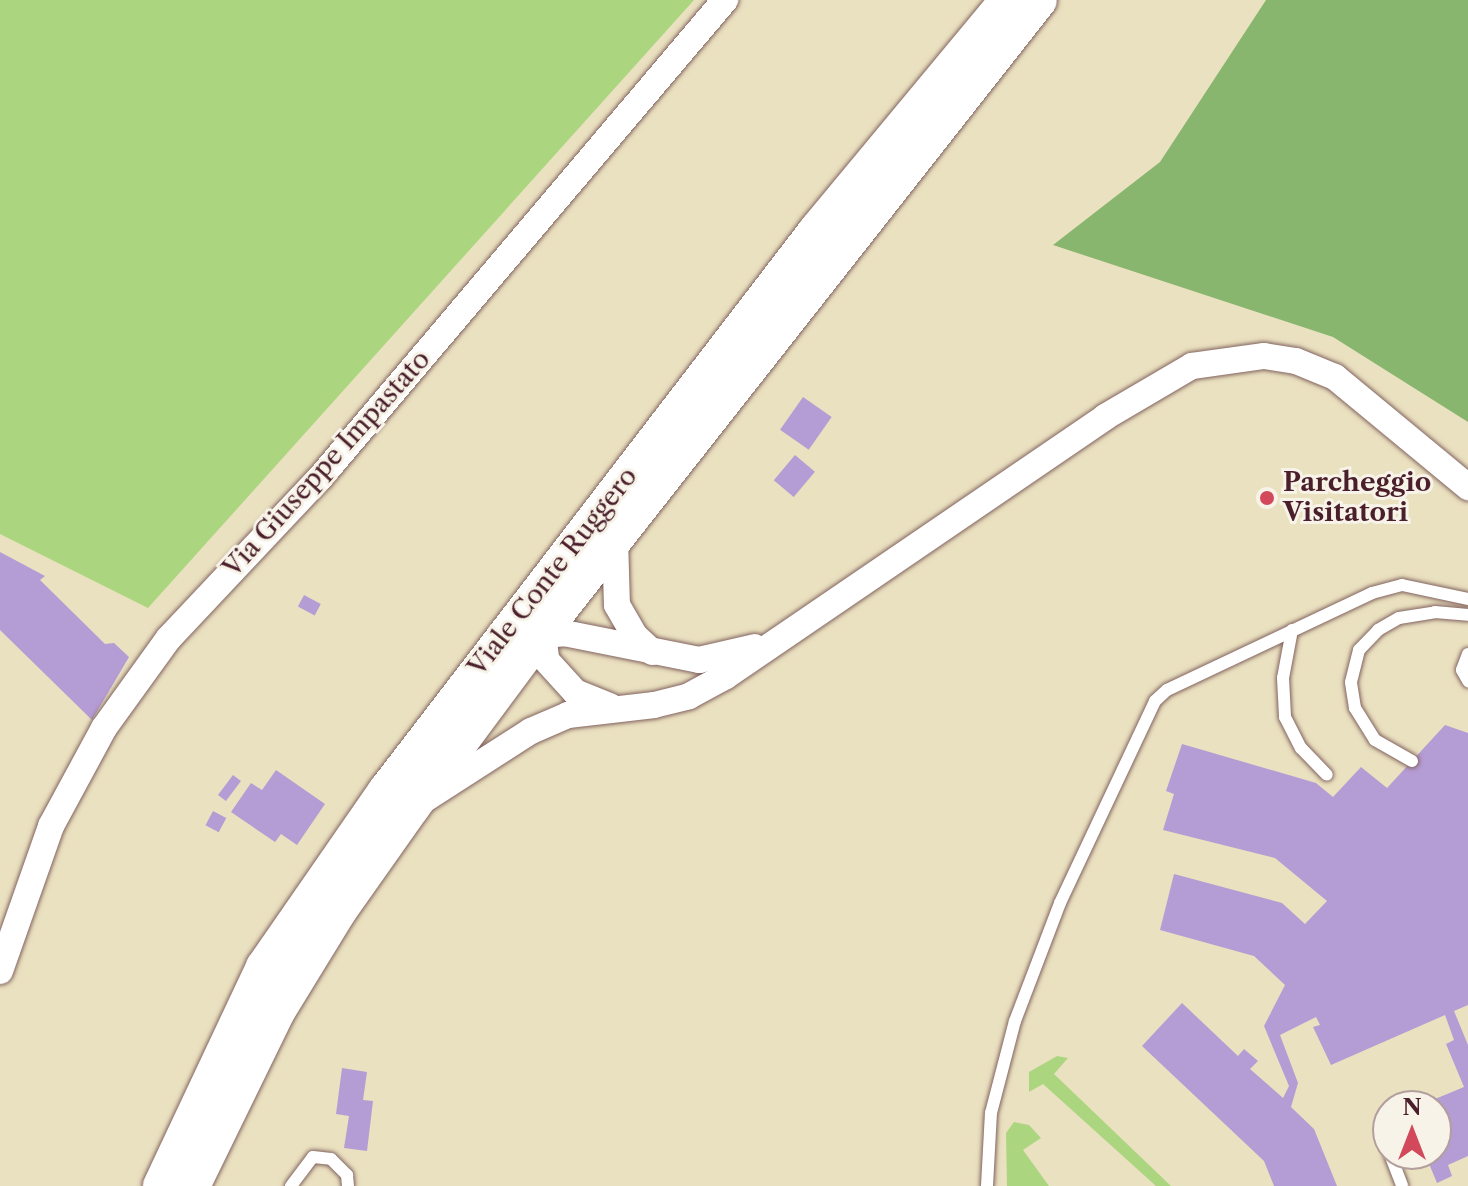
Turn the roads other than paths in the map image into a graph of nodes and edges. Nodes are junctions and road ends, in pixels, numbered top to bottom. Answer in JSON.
{"nodes":[{"id":1,"x":725,"y":0,"type":"edge"},
{"id":2,"x":1008,"y":0,"type":"edge"},
{"id":3,"x":1039,"y":0,"type":"edge"},
{"id":4,"x":798,"y":254,"type":"junction"},
{"id":5,"x":1468,"y":487,"type":"edge"},
{"id":6,"x":615,"y":539,"type":"junction"},
{"id":7,"x":1468,"y":599,"type":"edge"},
{"id":8,"x":1468,"y":615,"type":"edge"},
{"id":9,"x":1292,"y":630,"type":"junction"},
{"id":10,"x":541,"y":633,"type":"junction"},
{"id":11,"x":785,"y":636,"type":"junction"},
{"id":12,"x":652,"y":652,"type":"junction"},
{"id":13,"x":1468,"y":654,"type":"edge"},
{"id":14,"x":1468,"y":681,"type":"edge"},
{"id":15,"x":613,"y":707,"type":"junction"},
{"id":16,"x":1412,"y":761,"type":"dead end"},
{"id":17,"x":1327,"y":775,"type":"dead end"},
{"id":18,"x":412,"y":807,"type":"junction"},
{"id":19,"x":345,"y":849,"type":"junction"},
{"id":20,"x":0,"y":971,"type":"edge"},
{"id":21,"x":161,"y":1186,"type":"edge"},
{"id":22,"x":192,"y":1186,"type":"edge"},
{"id":23,"x":291,"y":1186,"type":"edge"},
{"id":24,"x":348,"y":1186,"type":"edge"},
{"id":25,"x":987,"y":1186,"type":"edge"}],
"edges":[{"from":1,"to":20,"type":"street","name":"Via Giuseppe Impastato"},
{"from":2,"to":4,"type":"main road","name":"Viale Conte Ruggero"},
{"from":3,"to":6,"type":"main road","name":"Viale Conte Ruggero"},
{"from":4,"to":10,"type":"street"},
{"from":4,"to":19,"type":"main road","name":"Viale Conte Ruggero"},
{"from":5,"to":11,"type":"street"},
{"from":6,"to":10,"type":"main road","name":"Viale Conte Ruggero"},
{"from":6,"to":12,"type":"street"},
{"from":7,"to":9,"type":"lane"},
{"from":8,"to":16,"type":"lane"},
{"from":9,"to":17,"type":"lane"},
{"from":9,"to":25,"type":"lane"},
{"from":10,"to":12,"type":"street"},
{"from":10,"to":15,"type":"street"},
{"from":10,"to":18,"type":"main road","name":"Viale Conte Ruggero"},
{"from":10,"to":19,"type":"street"},
{"from":11,"to":12,"type":"street"},
{"from":11,"to":15,"type":"street"},
{"from":13,"to":14,"type":"lane"},
{"from":15,"to":18,"type":"street"},
{"from":18,"to":22,"type":"main road","name":"Viale Conte Ruggero"},
{"from":19,"to":21,"type":"main road","name":"Viale Conte Ruggero"},
{"from":23,"to":24,"type":"lane"}]}
